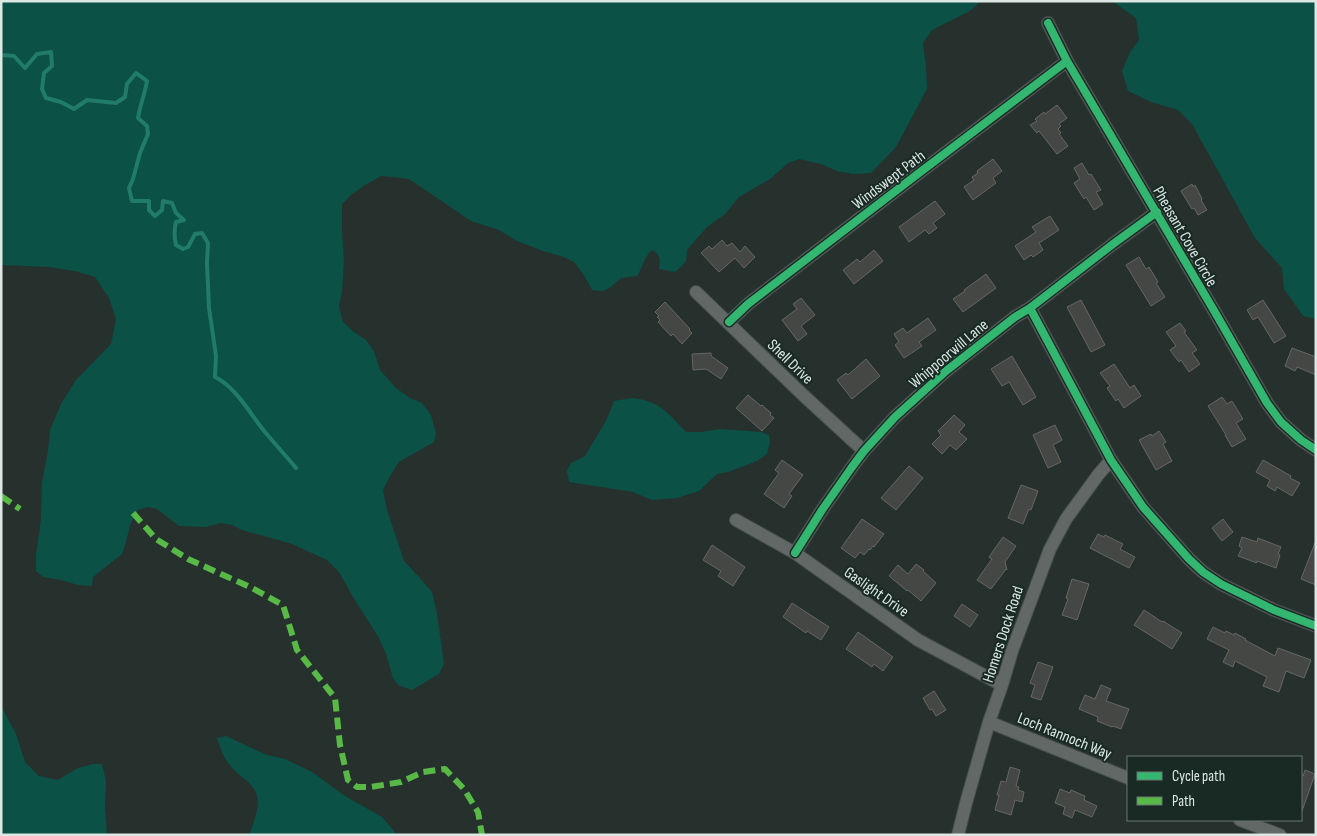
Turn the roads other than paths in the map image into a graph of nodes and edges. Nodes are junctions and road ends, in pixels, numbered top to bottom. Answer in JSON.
{"nodes":[{"id":1,"x":1048,"y":23,"type":"dead end"},
{"id":2,"x":1068,"y":61,"type":"junction"},
{"id":3,"x":1157,"y":212,"type":"junction"},
{"id":4,"x":696,"y":292,"type":"dead end"},
{"id":5,"x":1030,"y":308,"type":"junction"},
{"id":6,"x":728,"y":322,"type":"junction"},
{"id":7,"x":1316,"y":450,"type":"edge"},
{"id":8,"x":864,"y":451,"type":"junction"},
{"id":9,"x":1111,"y":460,"type":"junction"},
{"id":10,"x":736,"y":520,"type":"dead end"},
{"id":11,"x":795,"y":553,"type":"junction"},
{"id":12,"x":1316,"y":626,"type":"edge"},
{"id":13,"x":1002,"y":685,"type":"junction"},
{"id":14,"x":989,"y":722,"type":"junction"},
{"id":15,"x":1127,"y":778,"type":"edge"},
{"id":16,"x":1243,"y":821,"type":"edge"},
{"id":17,"x":958,"y":835,"type":"edge"},
{"id":18,"x":1280,"y":835,"type":"edge"}],
"edges":[{"from":1,"to":2,"type":"street","name":"Pheasant Cove Circle"},
{"from":2,"to":3,"type":"street","name":"Pheasant Cove Circle"},
{"from":2,"to":6,"type":"street","name":"Windswept Path"},
{"from":3,"to":5,"type":"street","name":"Whippoorwill Lane"},
{"from":3,"to":7,"type":"street","name":"Pheasant Cove Circle"},
{"from":4,"to":6,"type":"street","name":"Shell Drive"},
{"from":5,"to":8,"type":"street","name":"Whippoorwill Lane"},
{"from":5,"to":9,"type":"street"},
{"from":6,"to":8,"type":"street","name":"Shell Drive"},
{"from":8,"to":11,"type":"street","name":"Whippoorwill Lane"},
{"from":9,"to":12,"type":"street"},
{"from":9,"to":13,"type":"street","name":"Homers Dock Road"},
{"from":10,"to":11,"type":"street","name":"Gaslight Drive"},
{"from":11,"to":13,"type":"street","name":"Gaslight Drive"},
{"from":13,"to":14,"type":"street","name":"Homers Dock Road"},
{"from":14,"to":15,"type":"street","name":"Loch Rannoch Way"},
{"from":14,"to":17,"type":"street","name":"Homers Dock Road"},
{"from":16,"to":18,"type":"street"}]}
